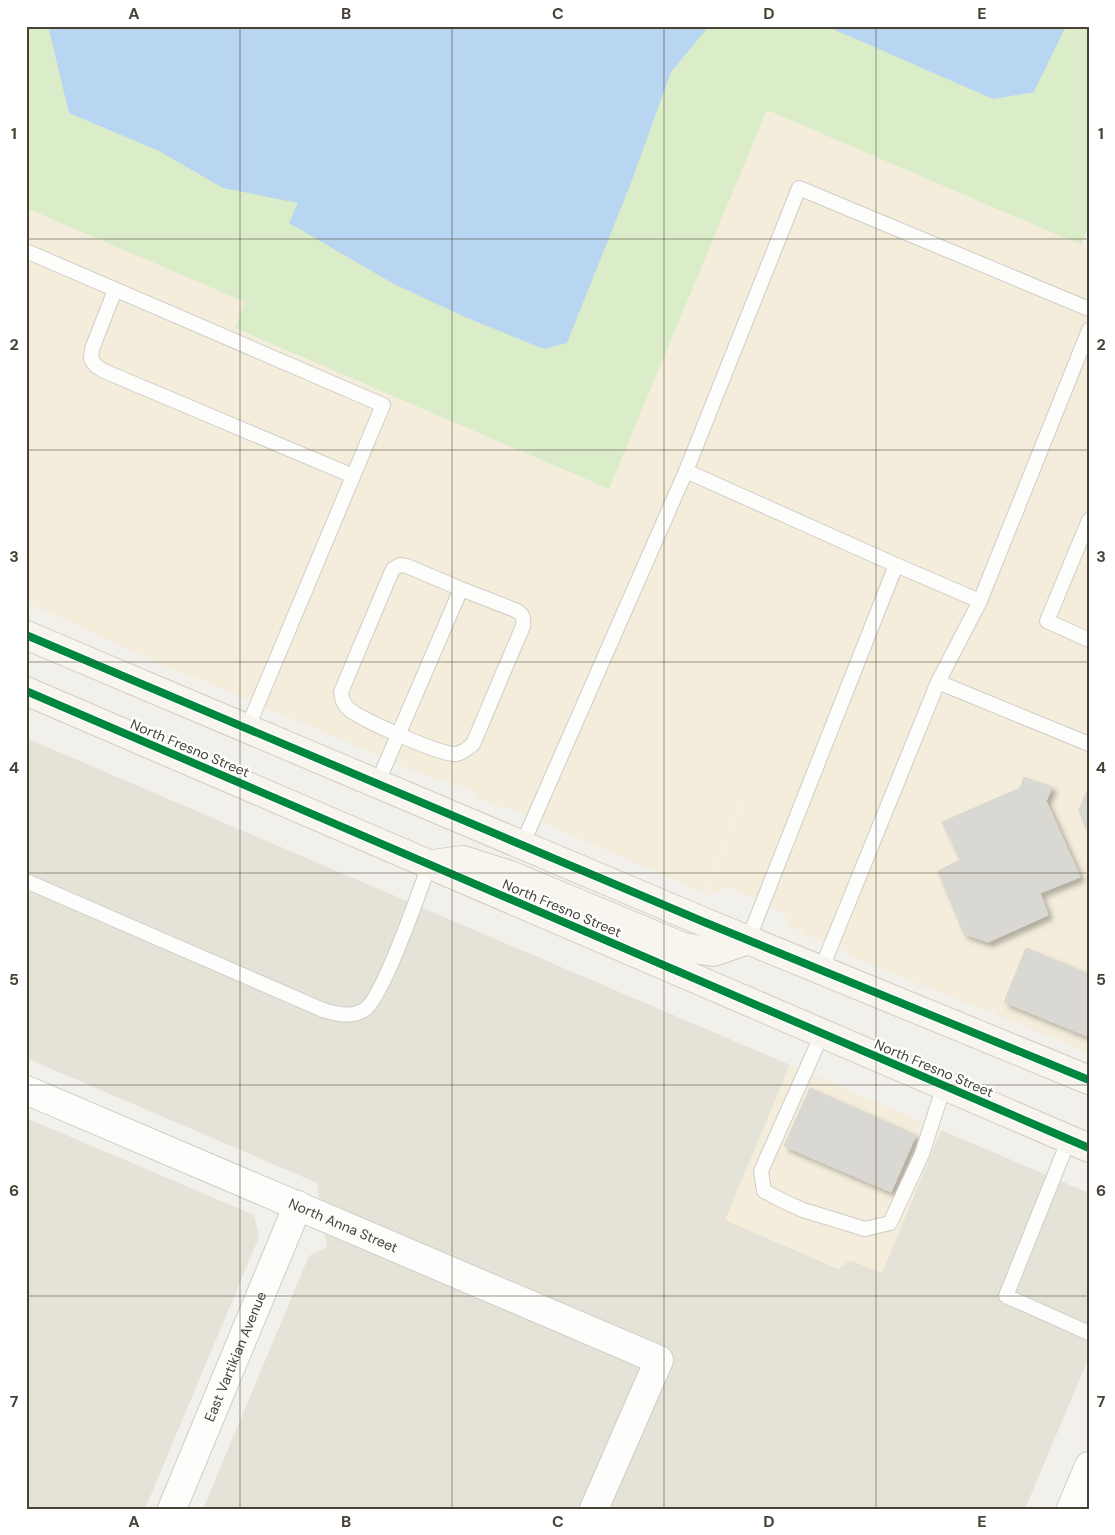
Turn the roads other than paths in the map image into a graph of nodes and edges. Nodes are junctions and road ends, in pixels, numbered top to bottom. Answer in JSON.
{"nodes":[{"id":1,"x":26,"y":251,"type":"edge"},
{"id":2,"x":115,"y":290,"type":"junction"},
{"id":3,"x":1089,"y":309,"type":"edge"},
{"id":4,"x":1089,"y":330,"type":"edge"},
{"id":5,"x":686,"y":471,"type":"junction"},
{"id":6,"x":353,"y":476,"type":"junction"},
{"id":7,"x":1089,"y":520,"type":"edge"},
{"id":8,"x":896,"y":564,"type":"junction"},
{"id":9,"x":461,"y":589,"type":"junction"},
{"id":10,"x":980,"y":601,"type":"junction"},
{"id":11,"x":26,"y":635,"type":"edge"},
{"id":12,"x":1089,"y":640,"type":"edge"},
{"id":13,"x":938,"y":682,"type":"junction"},
{"id":14,"x":26,"y":691,"type":"edge"},
{"id":15,"x":247,"y":729,"type":"junction"},
{"id":16,"x":399,"y":734,"type":"junction"},
{"id":17,"x":1089,"y":744,"type":"edge"},
{"id":18,"x":377,"y":784,"type":"junction"},
{"id":19,"x":522,"y":845,"type":"junction"},
{"id":20,"x":429,"y":865,"type":"junction"},
{"id":21,"x":26,"y":881,"type":"edge"},
{"id":22,"x":748,"y":940,"type":"junction"},
{"id":23,"x":821,"y":970,"type":"junction"},
{"id":24,"x":822,"y":1034,"type":"junction"},
{"id":25,"x":1089,"y":1080,"type":"edge"},
{"id":26,"x":944,"y":1086,"type":"junction"},
{"id":27,"x":26,"y":1090,"type":"edge"},
{"id":28,"x":1079,"y":1143,"type":"edge"},
{"id":29,"x":298,"y":1205,"type":"junction"},
{"id":30,"x":1089,"y":1333,"type":"edge"},
{"id":31,"x":1089,"y":1466,"type":"edge"},
{"id":32,"x":172,"y":1509,"type":"edge"},
{"id":33,"x":594,"y":1509,"type":"edge"},
{"id":34,"x":1071,"y":1509,"type":"edge"}],
"edges":[{"from":1,"to":2,"type":"lane"},
{"from":2,"to":6,"type":"lane"},
{"from":2,"to":6,"type":"lane"},
{"from":3,"to":5,"type":"lane"},
{"from":4,"to":10,"type":"lane"},
{"from":5,"to":8,"type":"lane"},
{"from":5,"to":19,"type":"lane"},
{"from":6,"to":15,"type":"lane"},
{"from":7,"to":12,"type":"lane"},
{"from":8,"to":10,"type":"lane"},
{"from":8,"to":22,"type":"lane"},
{"from":9,"to":16,"type":"lane"},
{"from":9,"to":16,"type":"lane"},
{"from":9,"to":16,"type":"lane"},
{"from":10,"to":13,"type":"lane"},
{"from":11,"to":15,"type":"main road"},
{"from":13,"to":17,"type":"lane"},
{"from":13,"to":23,"type":"lane"},
{"from":14,"to":20,"type":"main road","name":"North Fresno Street"},
{"from":15,"to":18,"type":"main road"},
{"from":16,"to":18,"type":"lane"},
{"from":18,"to":19,"type":"main road"},
{"from":19,"to":22,"type":"main road"},
{"from":20,"to":21,"type":"lane"},
{"from":20,"to":22,"type":"main road"},
{"from":20,"to":24,"type":"main road","name":"North Fresno Street"},
{"from":22,"to":23,"type":"main road"},
{"from":23,"to":25,"type":"main road"},
{"from":24,"to":26,"type":"main road","name":"North Fresno Street"},
{"from":24,"to":26,"type":"lane"},
{"from":26,"to":28,"type":"main road","name":"North Fresno Street"},
{"from":27,"to":29,"type":"street","name":"North Anna Street"},
{"from":28,"to":30,"type":"lane"},
{"from":29,"to":32,"type":"street","name":"East Vartikian Avenue"},
{"from":29,"to":33,"type":"street","name":"North Anna Street"},
{"from":31,"to":34,"type":"street"}]}
